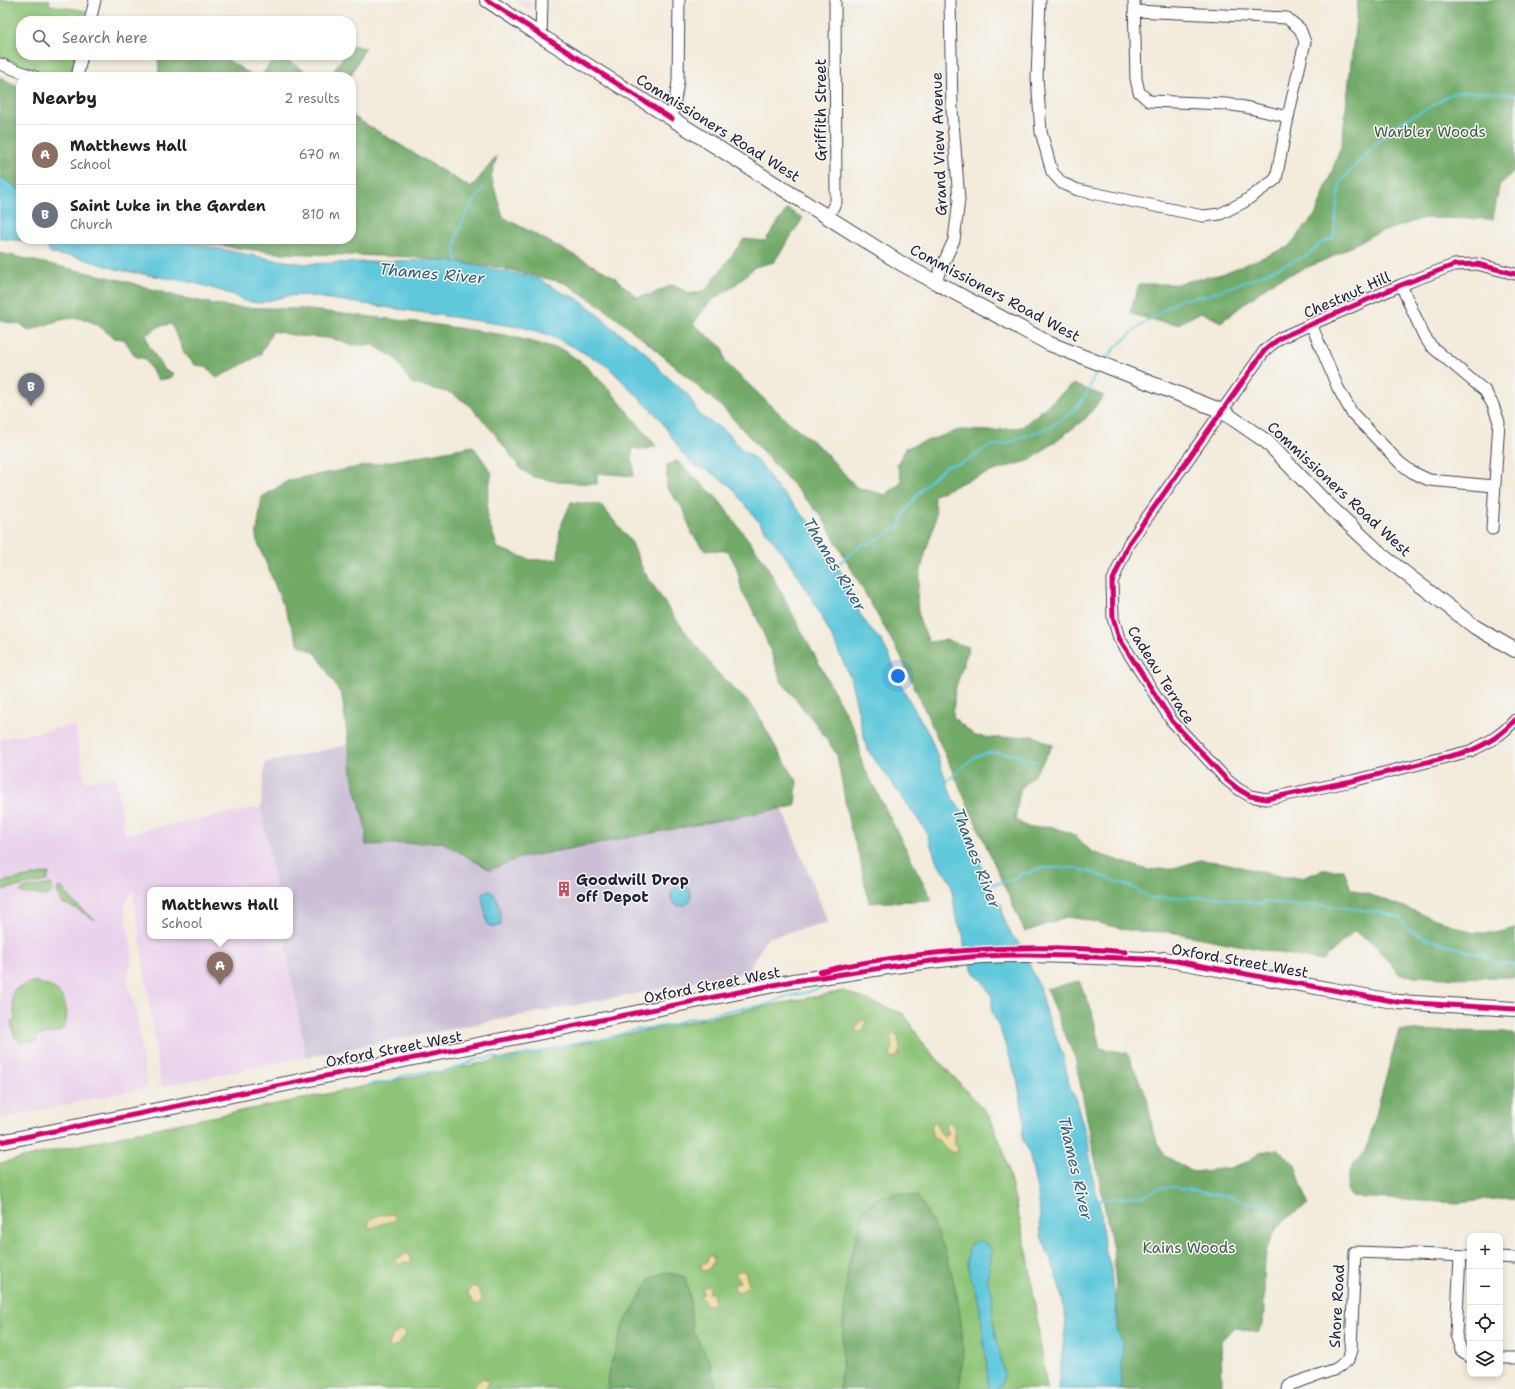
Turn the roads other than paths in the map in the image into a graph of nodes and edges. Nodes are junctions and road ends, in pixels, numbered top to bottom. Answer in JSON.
{"nodes":[{"id":1,"x":95,"y":0,"type":"edge"},
{"id":2,"x":486,"y":0,"type":"edge"},
{"id":3,"x":542,"y":0,"type":"edge"},
{"id":4,"x":679,"y":0,"type":"edge"},
{"id":5,"x":835,"y":0,"type":"edge"},
{"id":6,"x":950,"y":0,"type":"edge"},
{"id":7,"x":1040,"y":0,"type":"edge"},
{"id":8,"x":1134,"y":6,"type":"edge"},
{"id":9,"x":91,"y":16,"type":"edge"},
{"id":10,"x":541,"y":36,"type":"junction"},
{"id":11,"x":81,"y":60,"type":"edge"},
{"id":12,"x":0,"y":64,"type":"edge"},
{"id":13,"x":22,"y":72,"type":"edge"},
{"id":14,"x":78,"y":72,"type":"edge"},
{"id":15,"x":1288,"y":117,"type":"junction"},
{"id":16,"x":672,"y":119,"type":"junction"},
{"id":17,"x":827,"y":217,"type":"junction"},
{"id":18,"x":1515,"y":274,"type":"edge"},
{"id":19,"x":935,"y":282,"type":"junction"},
{"id":20,"x":1401,"y":285,"type":"junction"},
{"id":21,"x":1311,"y":324,"type":"junction"},
{"id":22,"x":1222,"y":411,"type":"junction"},
{"id":23,"x":1494,"y":486,"type":"junction"},
{"id":24,"x":1492,"y":529,"type":"dead end"},
{"id":25,"x":1515,"y":650,"type":"edge"},
{"id":26,"x":1515,"y":720,"type":"edge"},
{"id":27,"x":1515,"y":1009,"type":"edge"},
{"id":28,"x":0,"y":1142,"type":"edge"},
{"id":29,"x":1465,"y":1256,"type":"edge"},
{"id":30,"x":1503,"y":1257,"type":"edge"},
{"id":31,"x":1515,"y":1258,"type":"edge"},
{"id":32,"x":1467,"y":1355,"type":"edge"},
{"id":33,"x":1503,"y":1358,"type":"edge"},
{"id":34,"x":1515,"y":1358,"type":"edge"},
{"id":35,"x":1288,"y":1389,"type":"edge"}],
"edges":[{"from":1,"to":9,"type":"street"},
{"from":2,"to":10,"type":"main road","name":"Commissioners Road West"},
{"from":3,"to":10,"type":"street"},
{"from":4,"to":16,"type":"street"},
{"from":5,"to":17,"type":"street","name":"Griffith Street"},
{"from":6,"to":19,"type":"street","name":"Grand View Avenue"},
{"from":7,"to":15,"type":"street"},
{"from":8,"to":15,"type":"street"},
{"from":8,"to":15,"type":"street"},
{"from":10,"to":16,"type":"main road","name":"Commissioners Road West"},
{"from":11,"to":14,"type":"street"},
{"from":12,"to":13,"type":"street"},
{"from":16,"to":17,"type":"main road","name":"Commissioners Road West"},
{"from":17,"to":19,"type":"main road","name":"Commissioners Road West"},
{"from":18,"to":20,"type":"street","name":"Chestnut Hill"},
{"from":19,"to":22,"type":"main road","name":"Commissioners Road West"},
{"from":20,"to":21,"type":"street","name":"Chestnut Hill"},
{"from":20,"to":23,"type":"street"},
{"from":21,"to":22,"type":"street","name":"Chestnut Hill"},
{"from":21,"to":23,"type":"street"},
{"from":22,"to":25,"type":"main road","name":"Commissioners Road West"},
{"from":22,"to":26,"type":"street","name":"Cadeau Terrace"},
{"from":23,"to":24,"type":"street"},
{"from":27,"to":28,"type":"main road","name":"Oxford Street West"},
{"from":29,"to":32,"type":"street"},
{"from":29,"to":35,"type":"street","name":"Shore Road"},
{"from":30,"to":31,"type":"street"},
{"from":33,"to":34,"type":"street"}]}
